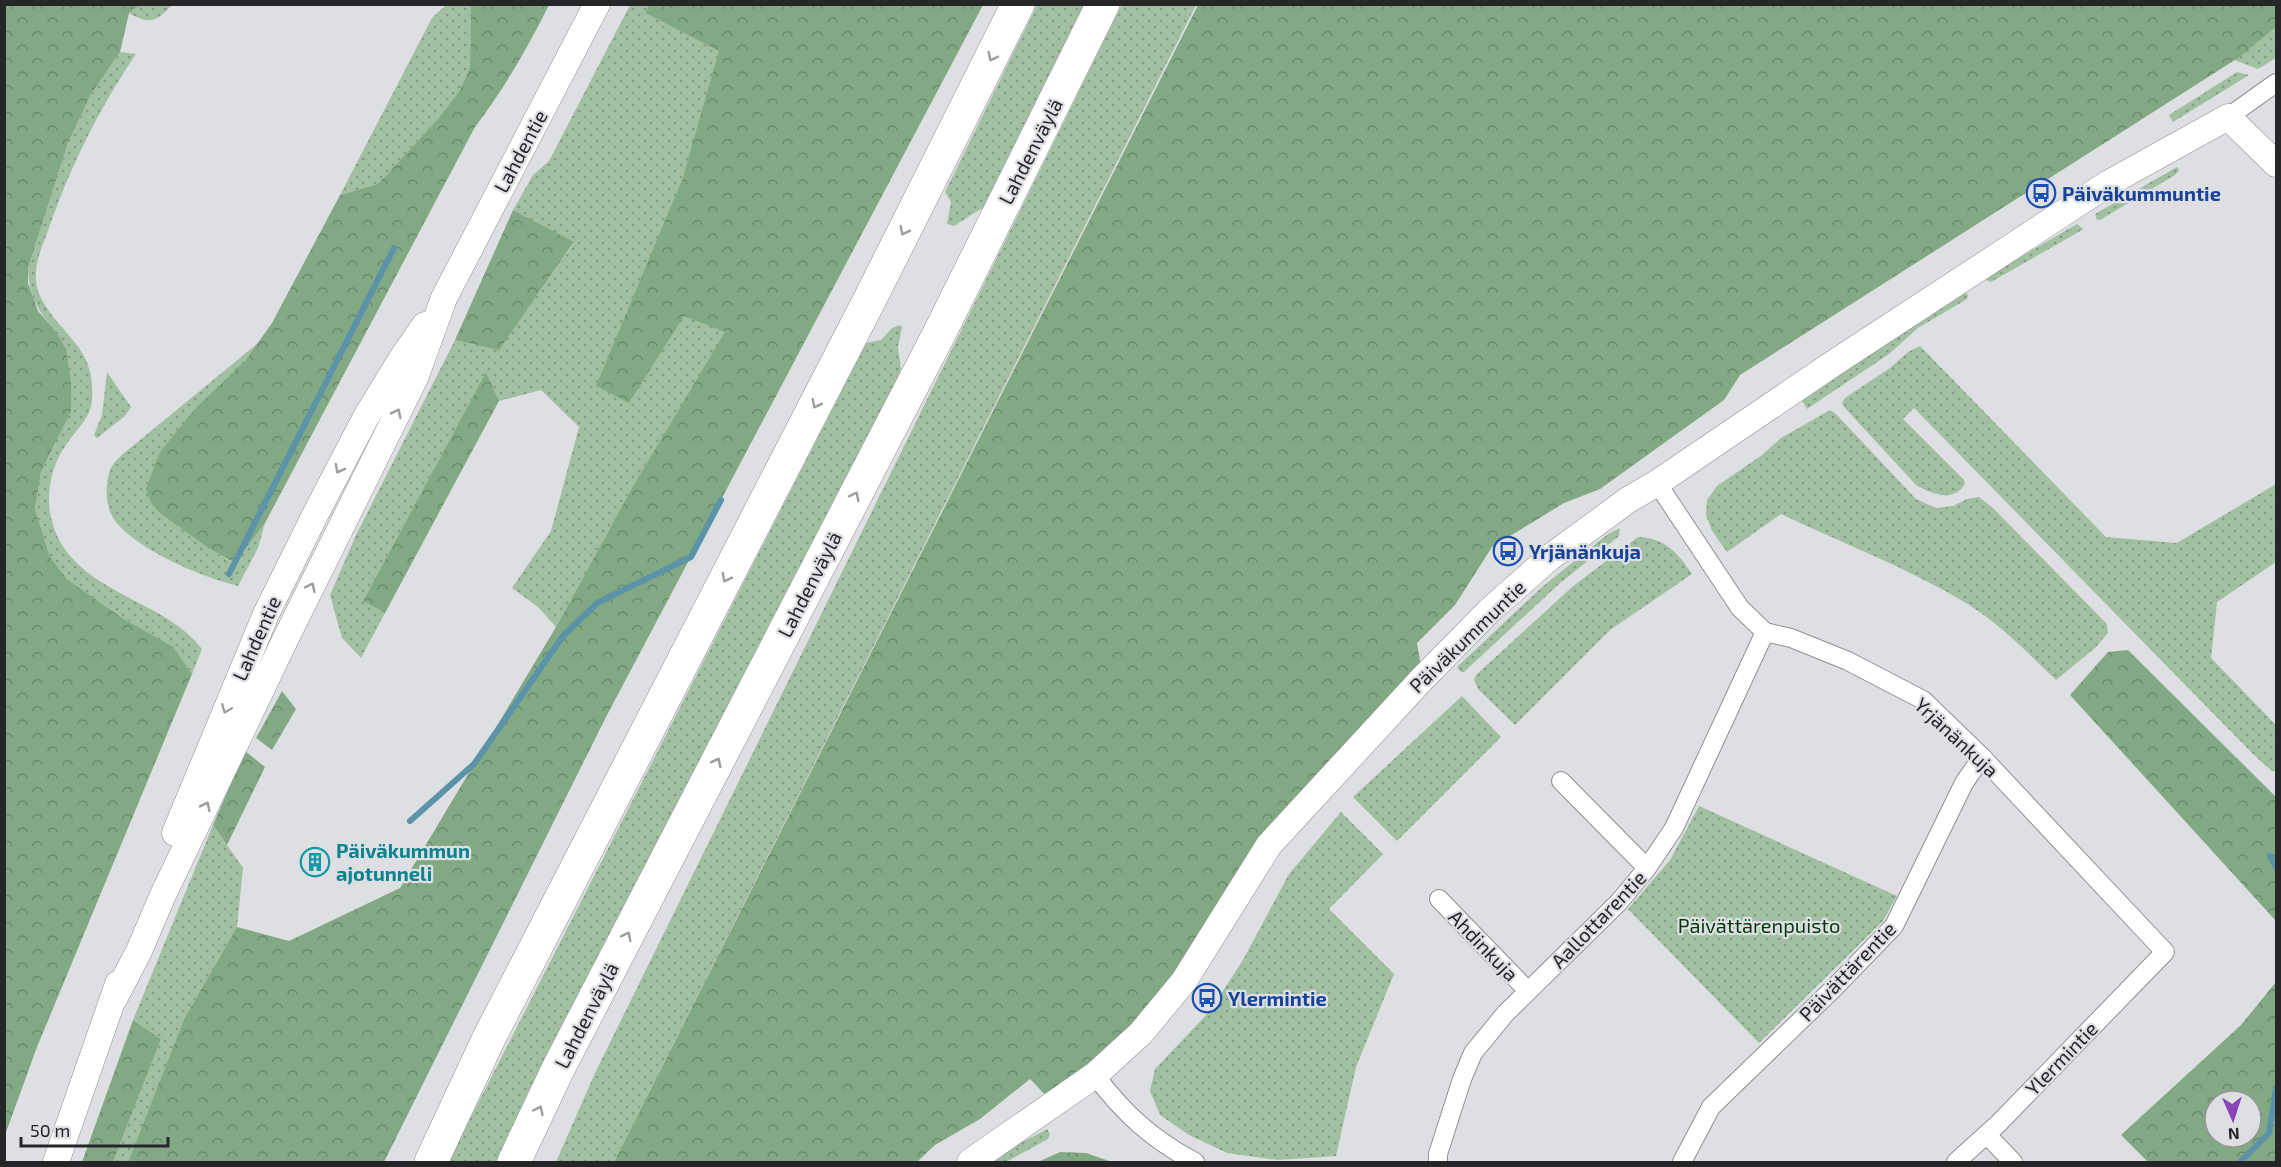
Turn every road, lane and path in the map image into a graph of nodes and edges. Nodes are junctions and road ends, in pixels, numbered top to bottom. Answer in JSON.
{"nodes":[{"id":1,"x":597,"y":4,"type":"edge"},
{"id":2,"x":1018,"y":4,"type":"edge"},
{"id":3,"x":1103,"y":4,"type":"edge"},
{"id":4,"x":2277,"y":84,"type":"edge"},
{"id":5,"x":2228,"y":117,"type":"junction"},
{"id":6,"x":2277,"y":164,"type":"edge"},
{"id":7,"x":1657,"y":483,"type":"junction"},
{"id":8,"x":1765,"y":632,"type":"junction"},
{"id":9,"x":1982,"y":757,"type":"junction"},
{"id":10,"x":1561,"y":781,"type":"dead end"},
{"id":11,"x":1647,"y":868,"type":"junction"},
{"id":12,"x":1439,"y":899,"type":"dead end"},
{"id":13,"x":2165,"y":952,"type":"joint"},
{"id":14,"x":1528,"y":991,"type":"junction"},
{"id":15,"x":1095,"y":1075,"type":"junction"},
{"id":16,"x":1987,"y":1135,"type":"junction"},
{"id":17,"x":56,"y":1162,"type":"edge"},
{"id":18,"x":431,"y":1162,"type":"edge"},
{"id":19,"x":514,"y":1162,"type":"edge"},
{"id":20,"x":970,"y":1162,"type":"edge"},
{"id":21,"x":1196,"y":1162,"type":"edge"},
{"id":22,"x":1437,"y":1162,"type":"edge"},
{"id":23,"x":1682,"y":1162,"type":"edge"},
{"id":24,"x":1956,"y":1162,"type":"edge"},
{"id":25,"x":2013,"y":1162,"type":"edge"}],
"edges":[{"from":1,"to":17,"type":"street","name":"Lahdentie"},
{"from":2,"to":18,"type":"highway","one_way":true},
{"from":19,"to":3,"type":"highway","name":"Lahdenväylä","one_way":true},
{"from":4,"to":5,"type":"street","name":"Päiväkummuntie"},
{"from":5,"to":6,"type":"street"},
{"from":5,"to":7,"type":"street","name":"Päiväkummuntie"},
{"from":7,"to":8,"type":"street","name":"Yrjänänkuja"},
{"from":7,"to":15,"type":"street","name":"Päiväkummuntie"},
{"from":8,"to":9,"type":"street","name":"Yrjänänkuja"},
{"from":8,"to":11,"type":"street","name":"Aallottarentie"},
{"from":9,"to":13,"type":"street","name":"Yrjänänkuja"},
{"from":9,"to":23,"type":"street","name":"Päivättärentie"},
{"from":10,"to":11,"type":"street"},
{"from":11,"to":14,"type":"street","name":"Aallottarentie"},
{"from":12,"to":14,"type":"street","name":"Ahdinkuja"},
{"from":13,"to":16,"type":"street","name":"Ylermintie"},
{"from":14,"to":22,"type":"street","name":"Aallottarentie"},
{"from":15,"to":20,"type":"street","name":"Päiväkummuntie"},
{"from":15,"to":21,"type":"street"},
{"from":16,"to":24,"type":"street","name":"Ylermintie"},
{"from":16,"to":25,"type":"street"}]}
